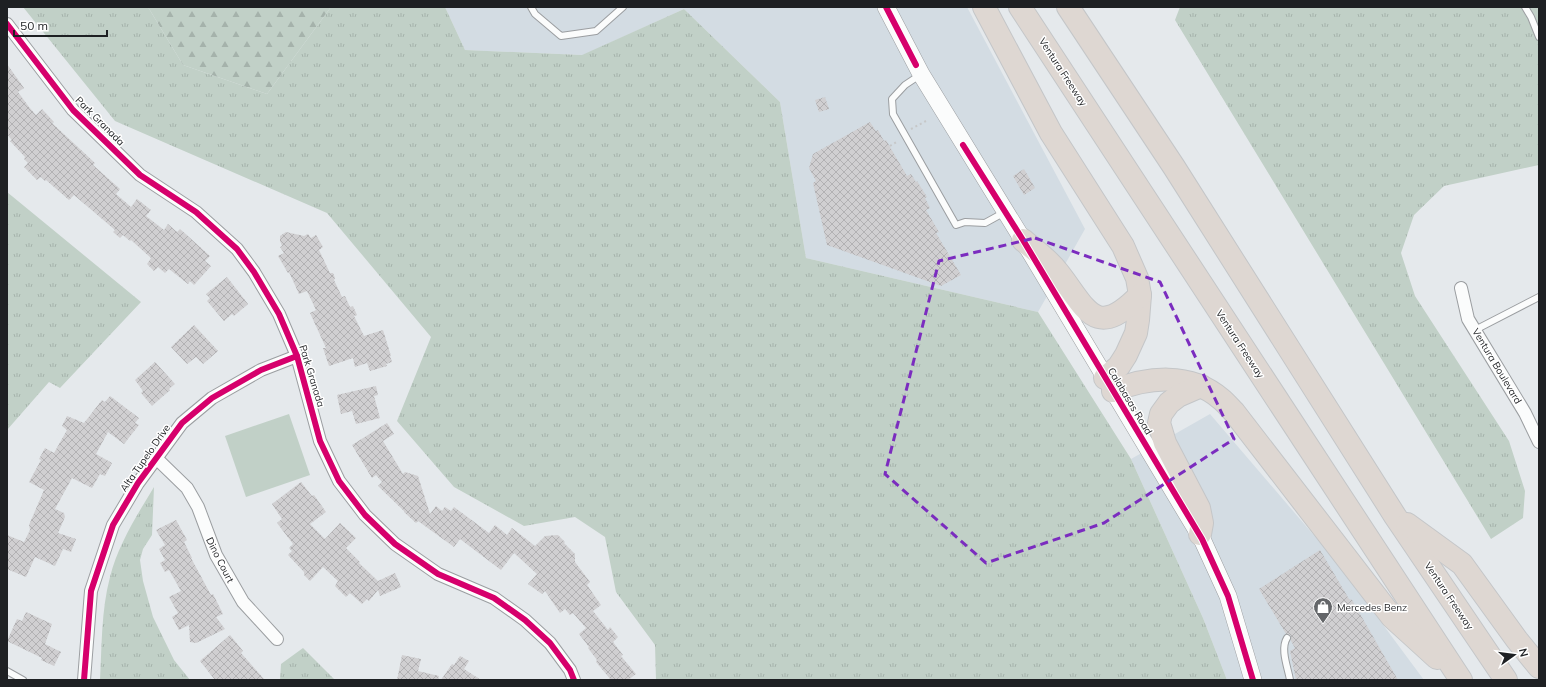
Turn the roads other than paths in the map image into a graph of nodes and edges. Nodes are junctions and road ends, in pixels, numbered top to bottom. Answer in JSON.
{"nodes":[{"id":1,"x":531,"y":7,"type":"edge"},
{"id":2,"x":623,"y":7,"type":"edge"},
{"id":3,"x":886,"y":7,"type":"edge"},
{"id":4,"x":984,"y":7,"type":"edge"},
{"id":5,"x":1020,"y":7,"type":"edge"},
{"id":6,"x":1068,"y":7,"type":"edge"},
{"id":7,"x":1525,"y":7,"type":"edge"},
{"id":8,"x":7,"y":24,"type":"edge"},
{"id":9,"x":1539,"y":36,"type":"edge"},
{"id":10,"x":920,"y":74,"type":"junction"},
{"id":11,"x":1005,"y":212,"type":"junction"},
{"id":12,"x":1023,"y":240,"type":"junction"},
{"id":13,"x":1461,"y":288,"type":"dead end"},
{"id":14,"x":1140,"y":294,"type":"junction"},
{"id":15,"x":1539,"y":297,"type":"edge"},
{"id":16,"x":1474,"y":330,"type":"junction"},
{"id":17,"x":297,"y":356,"type":"junction"},
{"id":18,"x":1109,"y":385,"type":"junction"},
{"id":19,"x":1201,"y":386,"type":"junction"},
{"id":20,"x":1539,"y":442,"type":"edge"},
{"id":21,"x":156,"y":458,"type":"junction"},
{"id":22,"x":1395,"y":516,"type":"junction"},
{"id":23,"x":1200,"y":534,"type":"junction"},
{"id":24,"x":1287,"y":638,"type":"dead end"},
{"id":25,"x":277,"y":639,"type":"dead end"},
{"id":26,"x":1539,"y":667,"type":"edge"},
{"id":27,"x":7,"y":672,"type":"edge"},
{"id":28,"x":22,"y":680,"type":"edge"},
{"id":29,"x":84,"y":680,"type":"edge"},
{"id":30,"x":574,"y":680,"type":"edge"},
{"id":31,"x":1253,"y":680,"type":"edge"},
{"id":32,"x":1290,"y":680,"type":"edge"},
{"id":33,"x":1460,"y":680,"type":"edge"},
{"id":34,"x":1506,"y":680,"type":"edge"}],
"edges":[{"from":1,"to":2,"type":"lane"},
{"from":3,"to":10,"type":"main road","name":"Calabasas Road"},
{"from":4,"to":14,"type":"highway"},
{"from":5,"to":33,"type":"highway","name":"Ventura Freeway"},
{"from":6,"to":22,"type":"highway","name":"Ventura Freeway"},
{"from":7,"to":9,"type":"lane"},
{"from":8,"to":17,"type":"street","name":"Park Granada"},
{"from":10,"to":11,"type":"main road","name":"Calabasas Road"},
{"from":10,"to":11,"type":"lane"},
{"from":11,"to":12,"type":"main road","name":"Calabasas Road"},
{"from":12,"to":14,"type":"highway"},
{"from":12,"to":18,"type":"main road","name":"Calabasas Road"},
{"from":13,"to":16,"type":"street","name":"Ventura Boulevard"},
{"from":14,"to":18,"type":"highway"},
{"from":15,"to":16,"type":"lane"},
{"from":16,"to":20,"type":"street","name":"Ventura Boulevard"},
{"from":17,"to":21,"type":"street","name":"Alta Tupelo Drive"},
{"from":17,"to":30,"type":"street","name":"Park Granada"},
{"from":18,"to":19,"type":"highway"},
{"from":18,"to":23,"type":"main road","name":"Calabasas Road"},
{"from":19,"to":23,"type":"highway"},
{"from":19,"to":33,"type":"highway"},
{"from":21,"to":25,"type":"street","name":"Dino Court"},
{"from":21,"to":29,"type":"street","name":"Alta Tupelo Drive"},
{"from":22,"to":26,"type":"highway"},
{"from":22,"to":34,"type":"highway","name":"Ventura Freeway"},
{"from":23,"to":31,"type":"main road","name":"Calabasas Road"},
{"from":24,"to":32,"type":"lane"},
{"from":27,"to":28,"type":"lane"}]}
